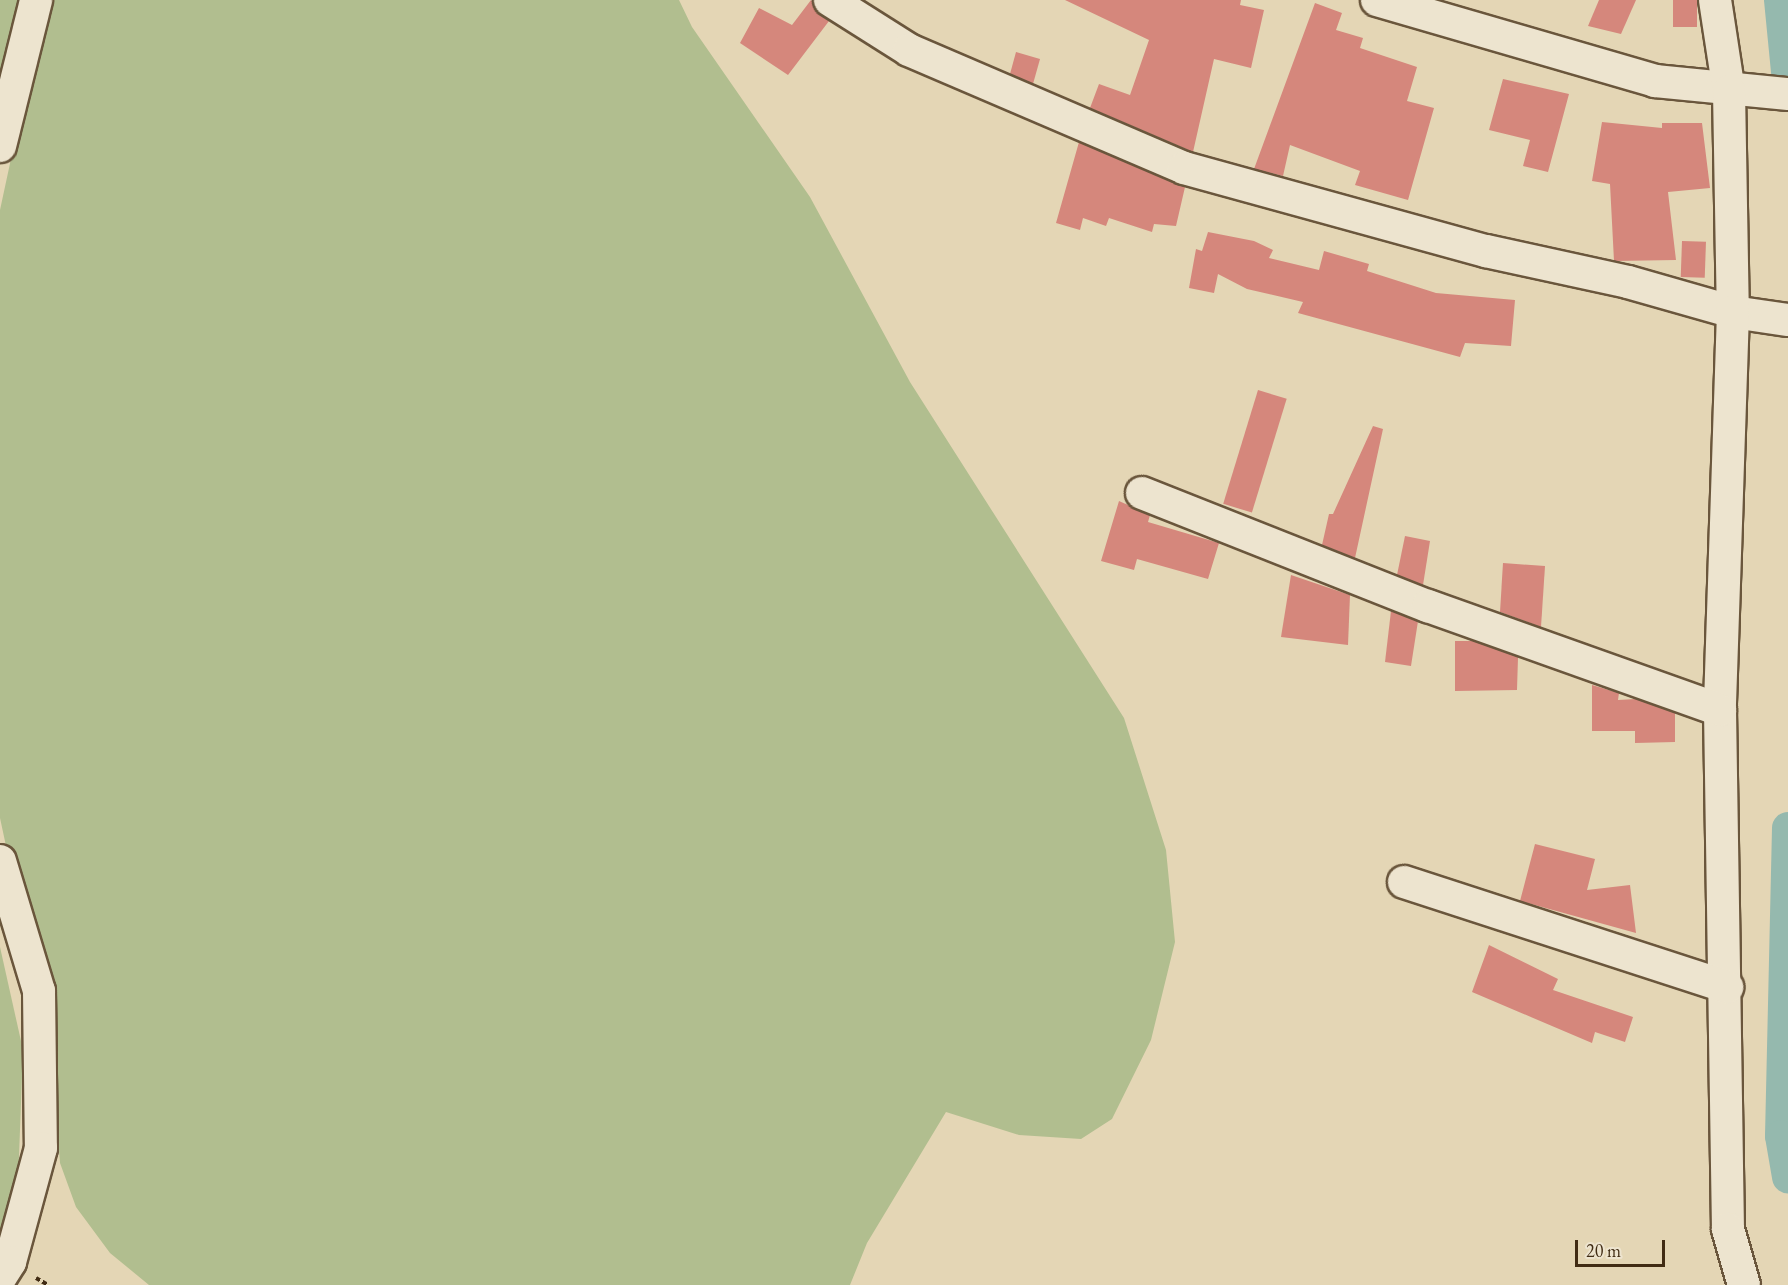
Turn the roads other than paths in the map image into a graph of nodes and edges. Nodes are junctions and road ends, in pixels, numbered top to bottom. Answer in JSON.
{"nodes":[{"id":1,"x":36,"y":0,"type":"edge"},
{"id":2,"x":830,"y":0,"type":"edge"},
{"id":3,"x":1377,"y":0,"type":"edge"},
{"id":4,"x":1715,"y":0,"type":"edge"},
{"id":5,"x":1729,"y":91,"type":"junction"},
{"id":6,"x":1775,"y":94,"type":"edge"},
{"id":7,"x":0,"y":146,"type":"edge"},
{"id":8,"x":1761,"y":316,"type":"edge"},
{"id":9,"x":1142,"y":494,"type":"dead end"},
{"id":10,"x":1720,"y":710,"type":"junction"},
{"id":11,"x":0,"y":861,"type":"edge"},
{"id":12,"x":1404,"y":882,"type":"dead end"},
{"id":13,"x":1727,"y":987,"type":"junction"},
{"id":14,"x":0,"y":1278,"type":"edge"},
{"id":15,"x":1744,"y":1285,"type":"edge"}],
"edges":[{"from":1,"to":7,"type":"street"},
{"from":2,"to":8,"type":"street"},
{"from":3,"to":5,"type":"street"},
{"from":4,"to":5,"type":"street"},
{"from":5,"to":6,"type":"street"},
{"from":5,"to":8,"type":"street"},
{"from":8,"to":10,"type":"street"},
{"from":9,"to":10,"type":"street"},
{"from":10,"to":13,"type":"street"},
{"from":11,"to":14,"type":"street"},
{"from":12,"to":13,"type":"street"},
{"from":13,"to":15,"type":"street"}]}
